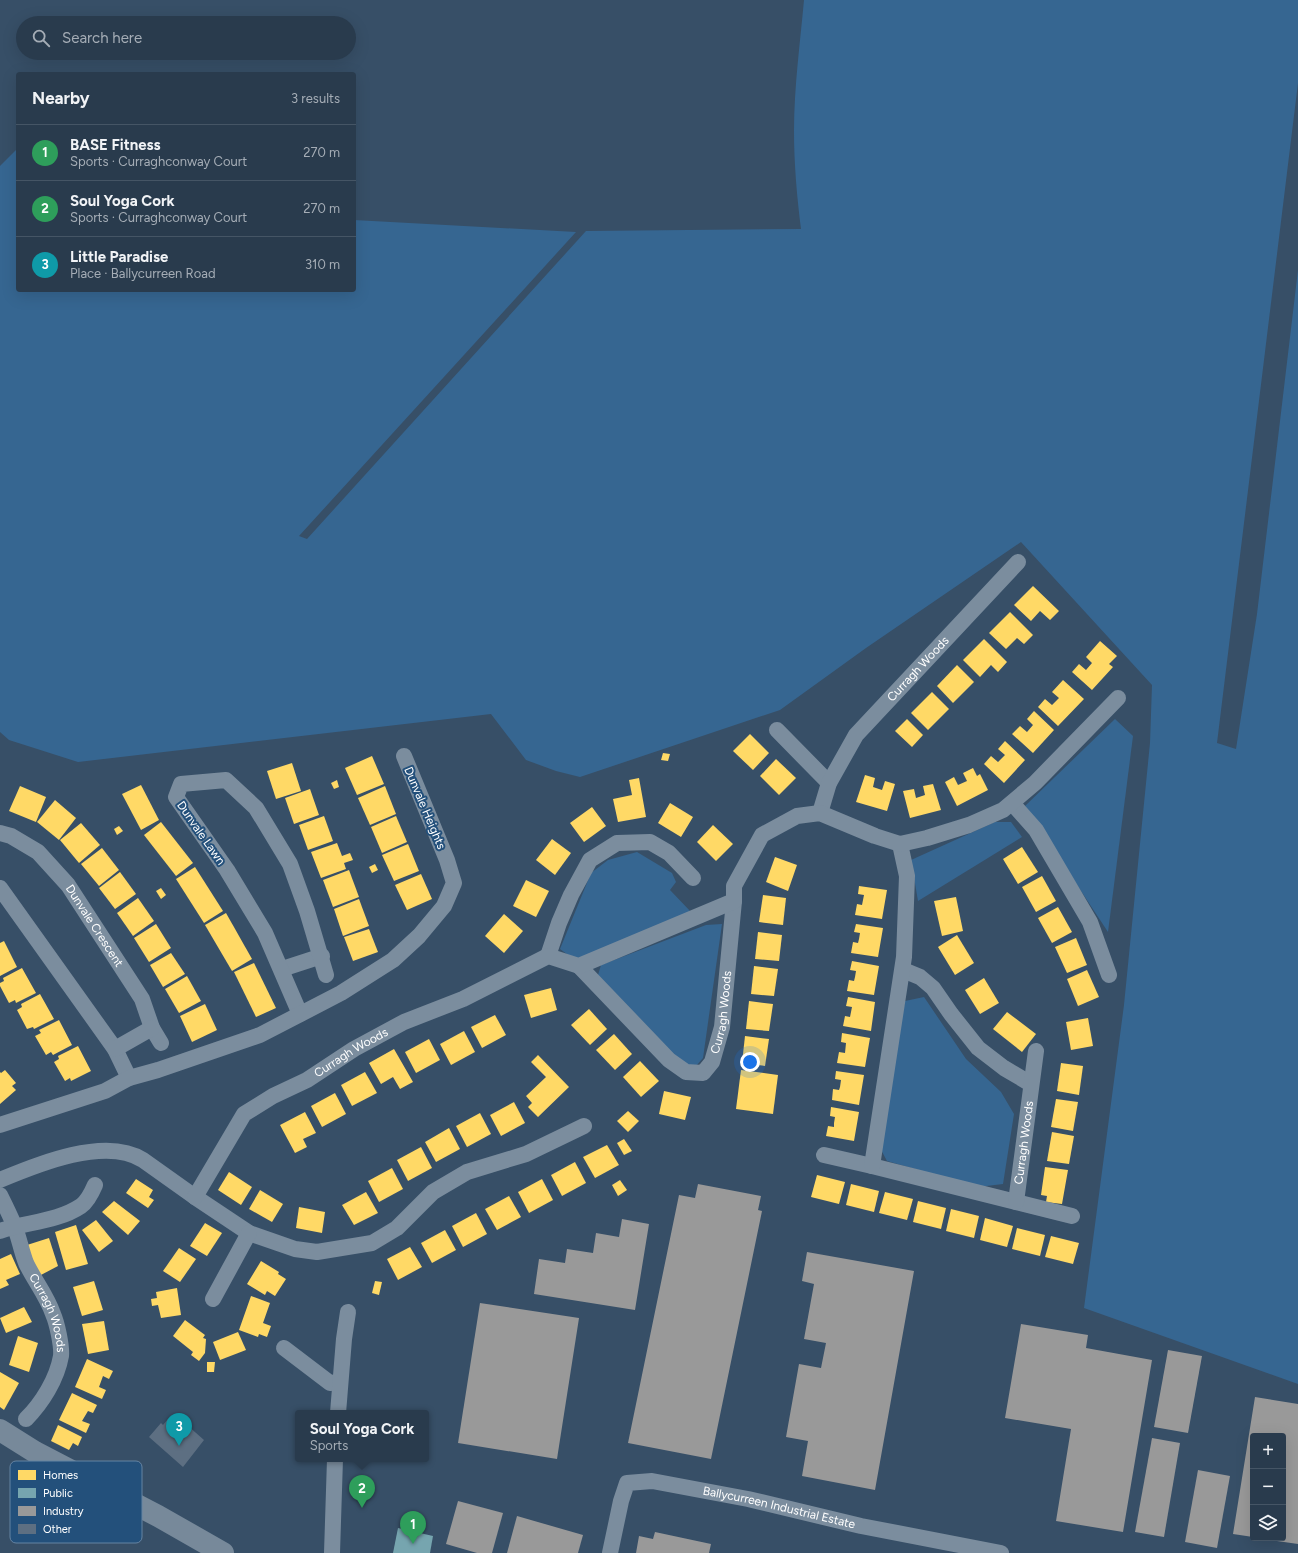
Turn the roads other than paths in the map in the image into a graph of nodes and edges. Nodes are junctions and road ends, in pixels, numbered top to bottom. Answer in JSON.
{"nodes":[{"id":1,"x":1018,"y":562,"type":"dead end"},
{"id":2,"x":1118,"y":698,"type":"dead end"},
{"id":3,"x":777,"y":730,"type":"dead end"},
{"id":4,"x":404,"y":756,"type":"dead end"},
{"id":5,"x":829,"y":784,"type":"junction"},
{"id":6,"x":1012,"y":803,"type":"junction"},
{"id":7,"x":820,"y":813,"type":"junction"},
{"id":8,"x":0,"y":833,"type":"edge"},
{"id":9,"x":900,"y":844,"type":"junction"},
{"id":10,"x":693,"y":878,"type":"dead end"},
{"id":11,"x":0,"y":888,"type":"edge"},
{"id":12,"x":734,"y":901,"type":"junction"},
{"id":13,"x":322,"y":956,"type":"junction"},
{"id":14,"x":548,"y":956,"type":"junction"},
{"id":15,"x":579,"y":966,"type":"junction"},
{"id":16,"x":282,"y":969,"type":"junction"},
{"id":17,"x":903,"y":970,"type":"junction"},
{"id":18,"x":326,"y":975,"type":"dead end"},
{"id":19,"x":1109,"y":975,"type":"dead end"},
{"id":20,"x":300,"y":1014,"type":"junction"},
{"id":21,"x":152,"y":1028,"type":"junction"},
{"id":22,"x":161,"y":1043,"type":"dead end"},
{"id":23,"x":115,"y":1049,"type":"junction"},
{"id":24,"x":1036,"y":1051,"type":"dead end"},
{"id":25,"x":128,"y":1078,"type":"junction"},
{"id":26,"x":1031,"y":1084,"type":"junction"},
{"id":27,"x":0,"y":1125,"type":"edge"},
{"id":28,"x":584,"y":1126,"type":"dead end"},
{"id":29,"x":824,"y":1155,"type":"dead end"},
{"id":30,"x":872,"y":1166,"type":"junction"},
{"id":31,"x":0,"y":1180,"type":"edge"},
{"id":32,"x":95,"y":1185,"type":"dead end"},
{"id":33,"x":0,"y":1195,"type":"edge"},
{"id":34,"x":195,"y":1196,"type":"junction"},
{"id":35,"x":1016,"y":1202,"type":"junction"},
{"id":36,"x":1072,"y":1216,"type":"dead end"},
{"id":37,"x":7,"y":1229,"type":"edge"},
{"id":38,"x":249,"y":1233,"type":"junction"},
{"id":39,"x":213,"y":1299,"type":"dead end"},
{"id":40,"x":348,"y":1312,"type":"dead end"},
{"id":41,"x":284,"y":1348,"type":"dead end"},
{"id":42,"x":340,"y":1382,"type":"junction"},
{"id":43,"x":338,"y":1410,"type":"edge"},
{"id":44,"x":26,"y":1419,"type":"dead end"},
{"id":45,"x":0,"y":1430,"type":"edge"},
{"id":46,"x":52,"y":1461,"type":"edge"},
{"id":47,"x":334,"y":1465,"type":"edge"},
{"id":48,"x":142,"y":1508,"type":"edge"},
{"id":49,"x":223,"y":1553,"type":"edge"},
{"id":50,"x":332,"y":1553,"type":"edge"},
{"id":51,"x":610,"y":1553,"type":"edge"},
{"id":52,"x":1001,"y":1553,"type":"edge"}],
"edges":[{"from":1,"to":5,"type":"street","name":"Curragh Woods"},
{"from":2,"to":6,"type":"street"},
{"from":3,"to":5,"type":"street"},
{"from":4,"to":20,"type":"street","name":"Dunvale Heights"},
{"from":5,"to":7,"type":"street","name":"Curragh Woods"},
{"from":6,"to":9,"type":"street"},
{"from":6,"to":19,"type":"street"},
{"from":7,"to":9,"type":"street"},
{"from":7,"to":12,"type":"street","name":"Curragh Woods"},
{"from":8,"to":21,"type":"street","name":"Dunvale Crescent"},
{"from":9,"to":17,"type":"street"},
{"from":10,"to":14,"type":"street"},
{"from":11,"to":23,"type":"street"},
{"from":12,"to":15,"type":"street"},
{"from":12,"to":15,"type":"street","name":"Curragh Woods"},
{"from":13,"to":16,"type":"street"},
{"from":13,"to":16,"type":"street","name":"Dunvale Lawn"},
{"from":13,"to":18,"type":"street","name":"Dunvale Lawn"},
{"from":14,"to":15,"type":"street","name":"Curragh Woods"},
{"from":14,"to":34,"type":"street","name":"Curragh Woods"},
{"from":16,"to":20,"type":"street","name":"Dunvale Lawn"},
{"from":17,"to":26,"type":"street","name":"Curragh Woods"},
{"from":17,"to":30,"type":"street"},
{"from":20,"to":25,"type":"street"},
{"from":21,"to":22,"type":"street","name":"Dunvale Crescent"},
{"from":21,"to":23,"type":"street"},
{"from":23,"to":25,"type":"street"},
{"from":24,"to":26,"type":"street","name":"Curragh Woods"},
{"from":25,"to":27,"type":"street"},
{"from":26,"to":35,"type":"street","name":"Curragh Woods"},
{"from":28,"to":38,"type":"street"},
{"from":29,"to":30,"type":"street","name":"Curragh Woods"},
{"from":30,"to":35,"type":"street","name":"Curragh Woods"},
{"from":31,"to":34,"type":"street"},
{"from":32,"to":37,"type":"street"},
{"from":33,"to":37,"type":"street","name":"Curragh Woods"},
{"from":34,"to":38,"type":"street"},
{"from":35,"to":36,"type":"street","name":"Curragh Woods"},
{"from":37,"to":44,"type":"street","name":"Curragh Woods"},
{"from":38,"to":39,"type":"street"},
{"from":40,"to":42,"type":"street"},
{"from":41,"to":42,"type":"street"},
{"from":42,"to":43,"type":"street"},
{"from":45,"to":46,"type":"main road"},
{"from":47,"to":50,"type":"street"},
{"from":48,"to":49,"type":"main road"},
{"from":51,"to":52,"type":"street","name":"Ballycurreen Industrial Estate"}]}
